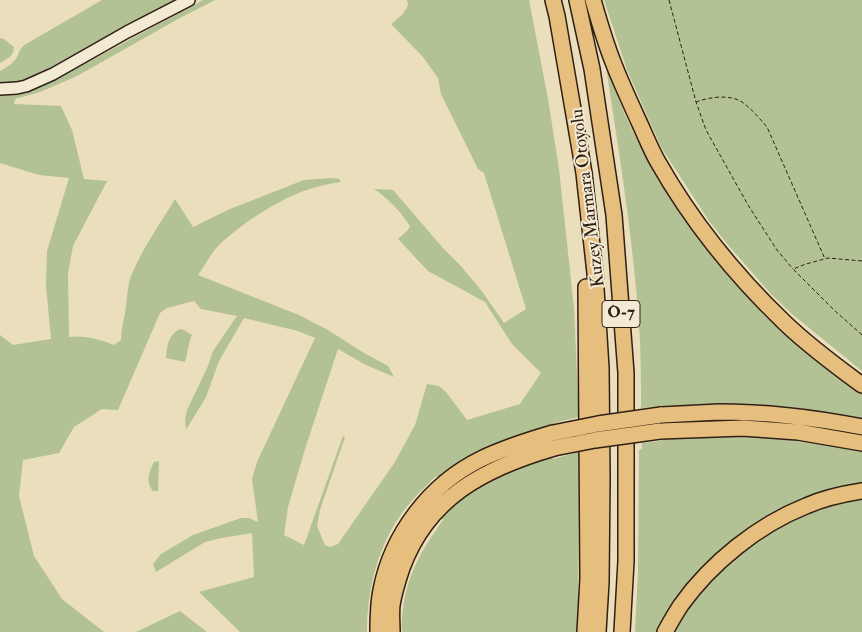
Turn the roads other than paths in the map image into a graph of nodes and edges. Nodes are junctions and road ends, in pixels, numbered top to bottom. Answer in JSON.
{"nodes":[{"id":1,"x":189,"y":0,"type":"edge"},
{"id":2,"x":553,"y":0,"type":"edge"},
{"id":3,"x":577,"y":0,"type":"edge"},
{"id":4,"x":593,"y":0,"type":"edge"},
{"id":5,"x":0,"y":89,"type":"edge"},
{"id":6,"x":584,"y":173,"type":"junction"},
{"id":7,"x":862,"y":385,"type":"edge"},
{"id":8,"x":862,"y":427,"type":"edge"},
{"id":9,"x":553,"y":440,"type":"junction"},
{"id":10,"x":862,"y":443,"type":"edge"},
{"id":11,"x":862,"y":491,"type":"edge"},
{"id":12,"x":378,"y":632,"type":"edge"},
{"id":13,"x":392,"y":632,"type":"edge"},
{"id":14,"x":585,"y":632,"type":"edge"},
{"id":15,"x":598,"y":632,"type":"edge"},
{"id":16,"x":622,"y":632,"type":"edge"},
{"id":17,"x":665,"y":632,"type":"edge"}],
"edges":[{"from":1,"to":5,"type":"street"},
{"from":2,"to":6,"type":"highway","name":"Kuzey Marmara Otoyolu","number":"O-7"},
{"from":3,"to":16,"type":"highway","name":"Kuzey Marmara Otoyolu","number":"O-7"},
{"from":4,"to":7,"type":"highway"},
{"from":6,"to":14,"type":"highway"},
{"from":6,"to":15,"type":"highway","name":"Kuzey Marmara Otoyolu","number":"O-7"},
{"from":8,"to":9,"type":"highway","bridge":true},
{"from":9,"to":10,"type":"highway","bridge":true},
{"from":9,"to":12,"type":"highway"},
{"from":9,"to":13,"type":"highway"},
{"from":11,"to":17,"type":"highway"}]}
